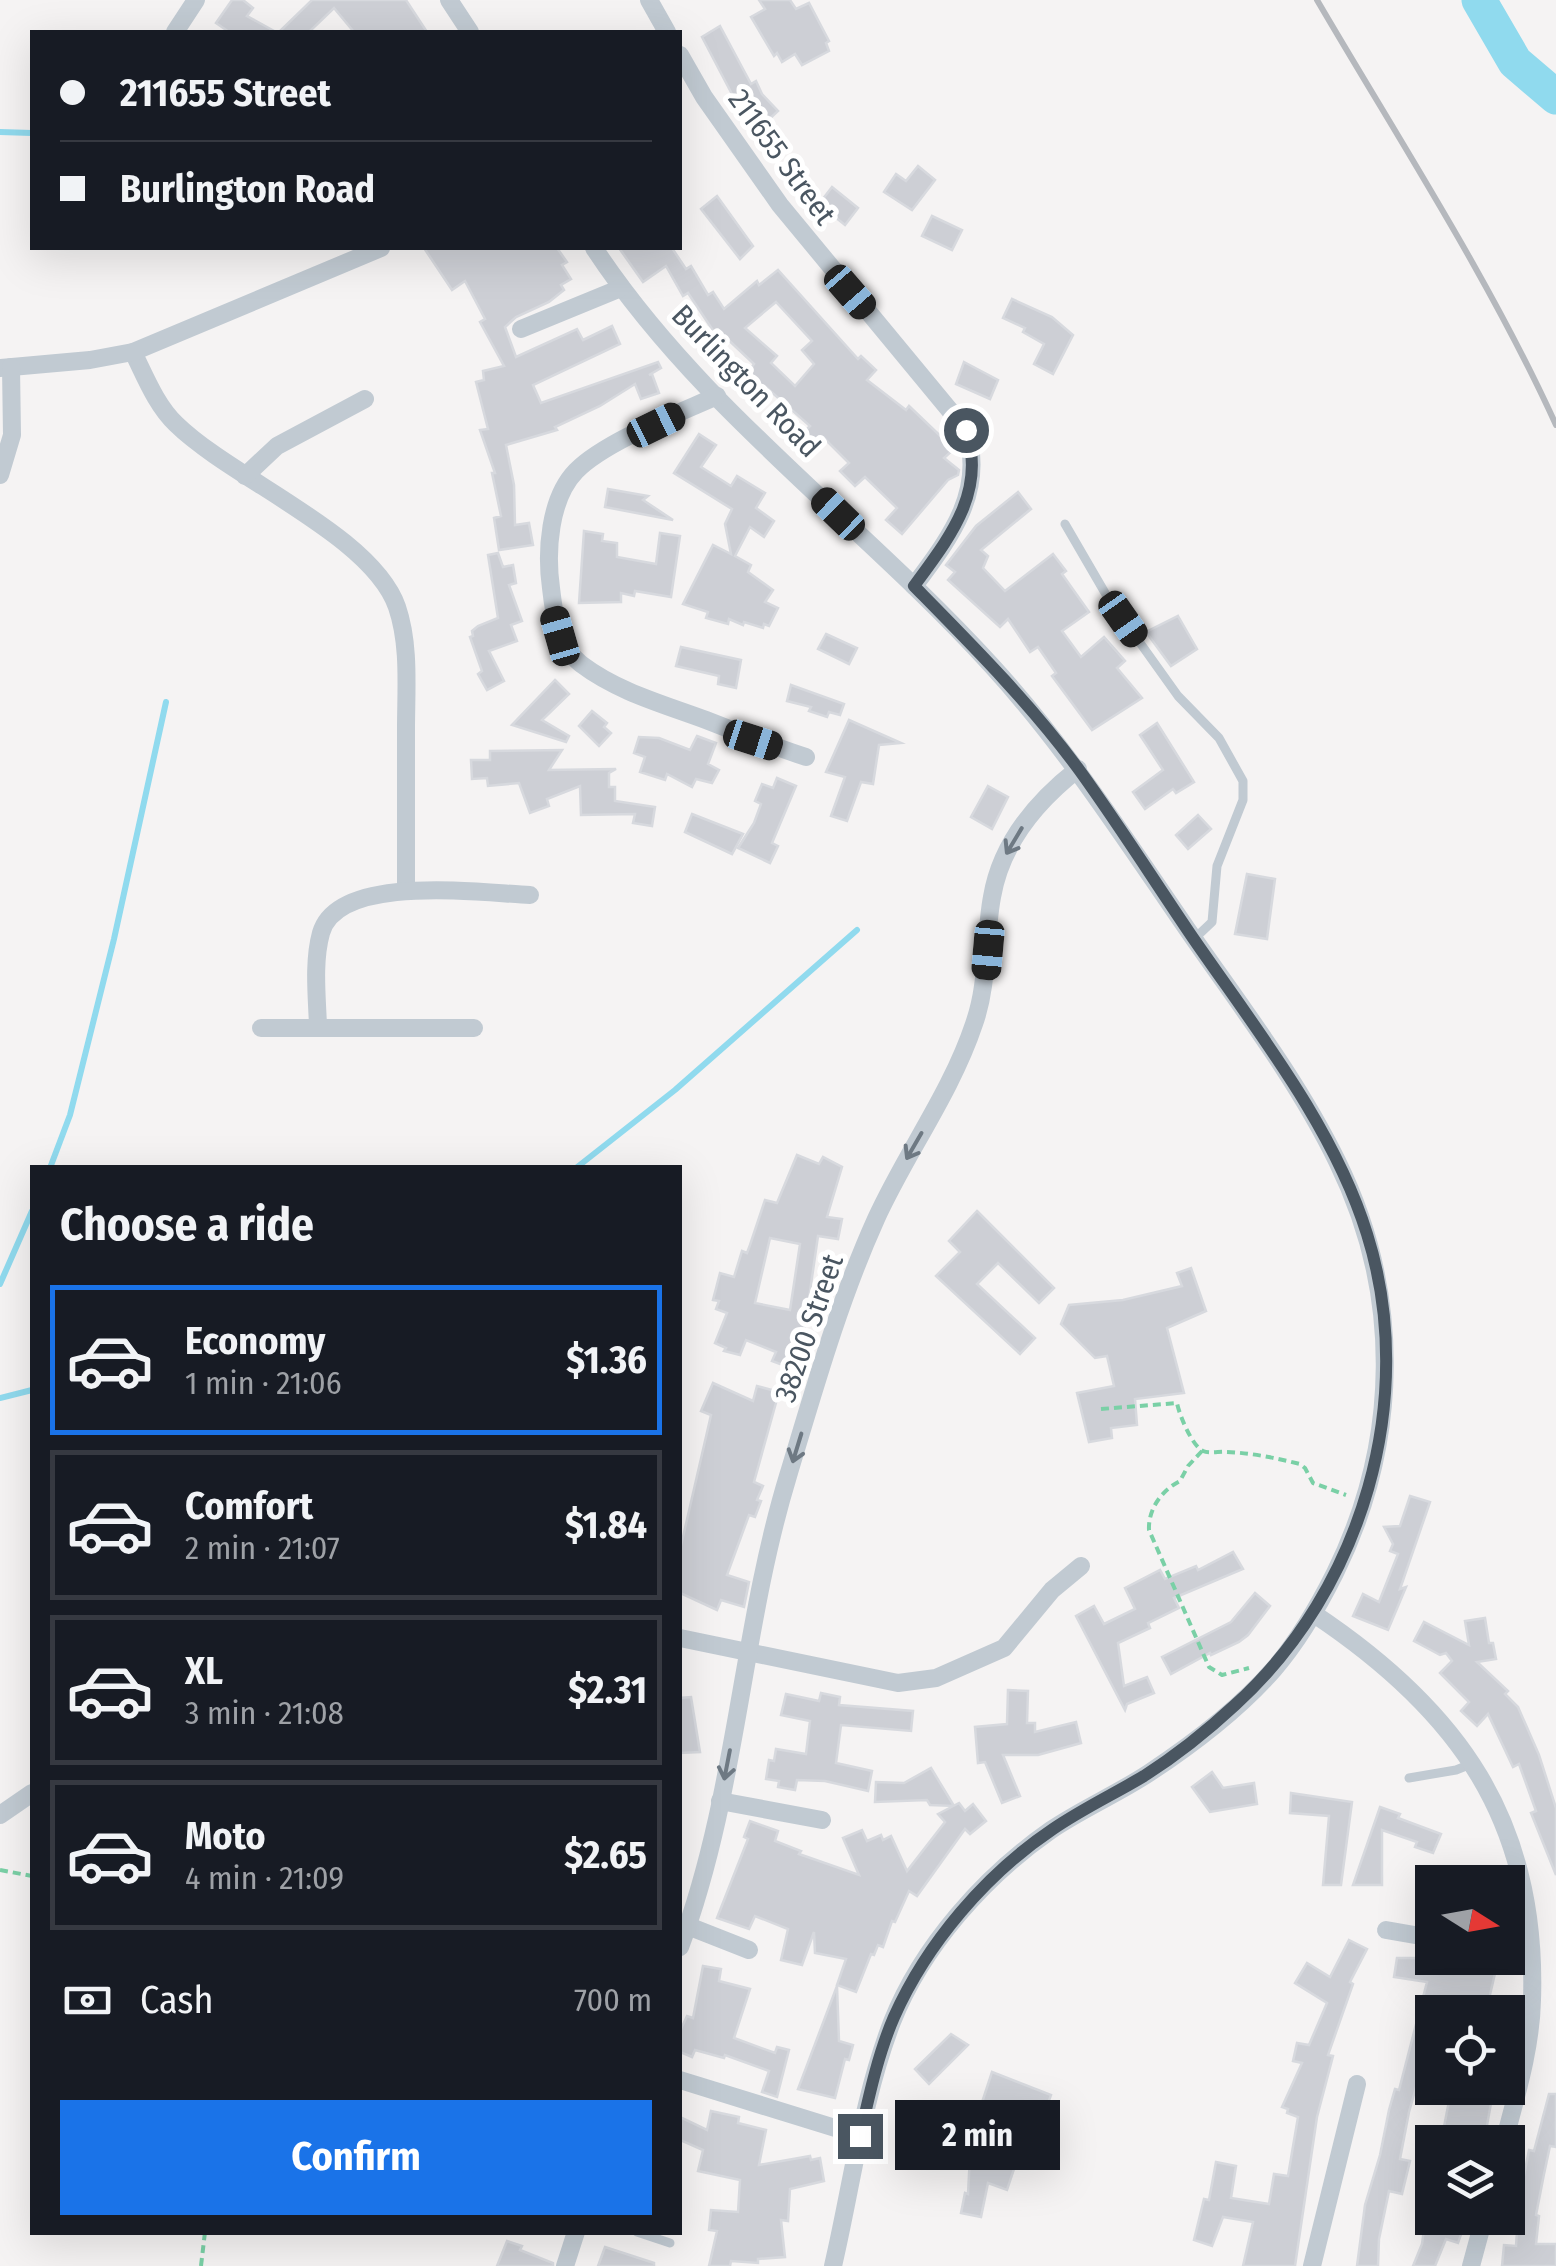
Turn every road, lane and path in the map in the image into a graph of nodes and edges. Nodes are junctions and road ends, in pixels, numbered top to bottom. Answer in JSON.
{"nodes":[{"id":1,"x":196,"y":0,"type":"edge"},
{"id":2,"x":449,"y":0,"type":"edge"},
{"id":3,"x":650,"y":0,"type":"edge"},
{"id":4,"x":176,"y":30,"type":"edge"},
{"id":5,"x":469,"y":30,"type":"edge"},
{"id":6,"x":666,"y":30,"type":"edge"},
{"id":7,"x":682,"y":59,"type":"edge"},
{"id":8,"x":376,"y":250,"type":"edge"},
{"id":9,"x":595,"y":250,"type":"edge"},
{"id":10,"x":620,"y":288,"type":"junction"},
{"id":11,"x":521,"y":329,"type":"dead end"},
{"id":12,"x":133,"y":352,"type":"junction"},
{"id":13,"x":5,"y":368,"type":"edge"},
{"id":14,"x":717,"y":396,"type":"junction"},
{"id":15,"x":365,"y":399,"type":"dead end"},
{"id":16,"x":0,"y":475,"type":"edge"},
{"id":17,"x":245,"y":476,"type":"junction"},
{"id":18,"x":1065,"y":524,"type":"dead end"},
{"id":19,"x":914,"y":586,"type":"junction"},
{"id":20,"x":806,"y":757,"type":"dead end"},
{"id":21,"x":1078,"y":769,"type":"junction"},
{"id":22,"x":406,"y":890,"type":"junction"},
{"id":23,"x":530,"y":896,"type":"dead end"},
{"id":24,"x":1194,"y":939,"type":"junction"},
{"id":25,"x":318,"y":1026,"type":"junction"},
{"id":26,"x":261,"y":1028,"type":"dead end"},
{"id":27,"x":474,"y":1028,"type":"dead end"},
{"id":28,"x":1101,"y":1409,"type":"dead end"},
{"id":29,"x":1202,"y":1450,"type":"junction"},
{"id":30,"x":1365,"y":1500,"type":"junction"},
{"id":31,"x":1082,"y":1566,"type":"dead end"},
{"id":32,"x":1314,"y":1614,"type":"junction"},
{"id":33,"x":682,"y":1638,"type":"edge"},
{"id":34,"x":748,"y":1652,"type":"junction"},
{"id":35,"x":1273,"y":1670,"type":"junction"},
{"id":36,"x":1473,"y":1763,"type":"junction"},
{"id":37,"x":1409,"y":1778,"type":"dead end"},
{"id":38,"x":30,"y":1793,"type":"edge"},
{"id":39,"x":720,"y":1801,"type":"junction"},
{"id":40,"x":0,"y":1815,"type":"edge"},
{"id":41,"x":822,"y":1820,"type":"dead end"},
{"id":42,"x":0,"y":1870,"type":"edge"},
{"id":43,"x":30,"y":1876,"type":"edge"},
{"id":44,"x":688,"y":1926,"type":"junction"},
{"id":45,"x":1386,"y":1930,"type":"dead end"},
{"id":46,"x":1415,"y":1935,"type":"edge"},
{"id":47,"x":682,"y":1941,"type":"edge"},
{"id":48,"x":749,"y":1950,"type":"dead end"},
{"id":49,"x":1525,"y":1955,"type":"edge"},
{"id":50,"x":1532,"y":1956,"type":"junction"},
{"id":51,"x":682,"y":2081,"type":"edge"},
{"id":52,"x":1356,"y":2084,"type":"dead end"},
{"id":53,"x":1508,"y":2125,"type":"edge"},
{"id":54,"x":860,"y":2136,"type":"junction"},
{"id":55,"x":205,"y":2235,"type":"edge"},
{"id":56,"x":575,"y":2235,"type":"edge"},
{"id":57,"x":645,"y":2235,"type":"edge"},
{"id":58,"x":1479,"y":2235,"type":"edge"},
{"id":59,"x":670,"y":2243,"type":"dead end"},
{"id":60,"x":201,"y":2266,"type":"edge"},
{"id":61,"x":565,"y":2266,"type":"edge"},
{"id":62,"x":832,"y":2266,"type":"edge"},
{"id":63,"x":1312,"y":2266,"type":"edge"},
{"id":64,"x":1471,"y":2266,"type":"edge"}],
"edges":[{"from":1,"to":4,"type":"street"},
{"from":2,"to":5,"type":"street"},
{"from":3,"to":6,"type":"street"},
{"from":7,"to":19,"type":"street","name":"211655 Street"},
{"from":8,"to":12,"type":"street"},
{"from":9,"to":10,"type":"street","name":"Burlington Road"},
{"from":10,"to":11,"type":"street"},
{"from":10,"to":14,"type":"street","name":"Burlington Road"},
{"from":12,"to":13,"type":"street"},
{"from":12,"to":17,"type":"street"},
{"from":13,"to":16,"type":"street"},
{"from":14,"to":19,"type":"street","name":"Burlington Road"},
{"from":14,"to":20,"type":"street"},
{"from":15,"to":17,"type":"street"},
{"from":17,"to":22,"type":"street"},
{"from":18,"to":24,"type":"lane"},
{"from":19,"to":21,"type":"street","name":"Burlington Road"},
{"from":21,"to":24,"type":"street","name":"Burlington Road"},
{"from":21,"to":34,"type":"street","name":"38200 Street","one_way":true},
{"from":22,"to":23,"type":"street"},
{"from":22,"to":25,"type":"street"},
{"from":24,"to":30,"type":"street","name":"Burlington Road"},
{"from":25,"to":26,"type":"street"},
{"from":25,"to":27,"type":"street"},
{"from":28,"to":29,"type":"path"},
{"from":29,"to":30,"type":"path"},
{"from":29,"to":35,"type":"path"},
{"from":30,"to":32,"type":"street","name":"Burlington Road"},
{"from":31,"to":34,"type":"street"},
{"from":32,"to":35,"type":"street","name":"Burlington Road"},
{"from":32,"to":36,"type":"street"},
{"from":33,"to":34,"type":"street"},
{"from":34,"to":39,"type":"street","name":"38200 Street","one_way":true},
{"from":35,"to":54,"type":"street","name":"Burlington Road"},
{"from":36,"to":37,"type":"lane"},
{"from":36,"to":50,"type":"street"},
{"from":38,"to":40,"type":"street"},
{"from":39,"to":41,"type":"street"},
{"from":39,"to":44,"type":"street","name":"38200 Street"},
{"from":42,"to":43,"type":"path"},
{"from":44,"to":47,"type":"street","name":"38200 Street"},
{"from":44,"to":48,"type":"street"},
{"from":45,"to":46,"type":"street"},
{"from":49,"to":50,"type":"street"},
{"from":50,"to":53,"type":"street"},
{"from":51,"to":54,"type":"street"},
{"from":52,"to":63,"type":"street"},
{"from":54,"to":62,"type":"street","name":"Burlington Road"},
{"from":55,"to":60,"type":"path"},
{"from":56,"to":61,"type":"street"},
{"from":57,"to":59,"type":"lane"},
{"from":58,"to":64,"type":"street"}]}
